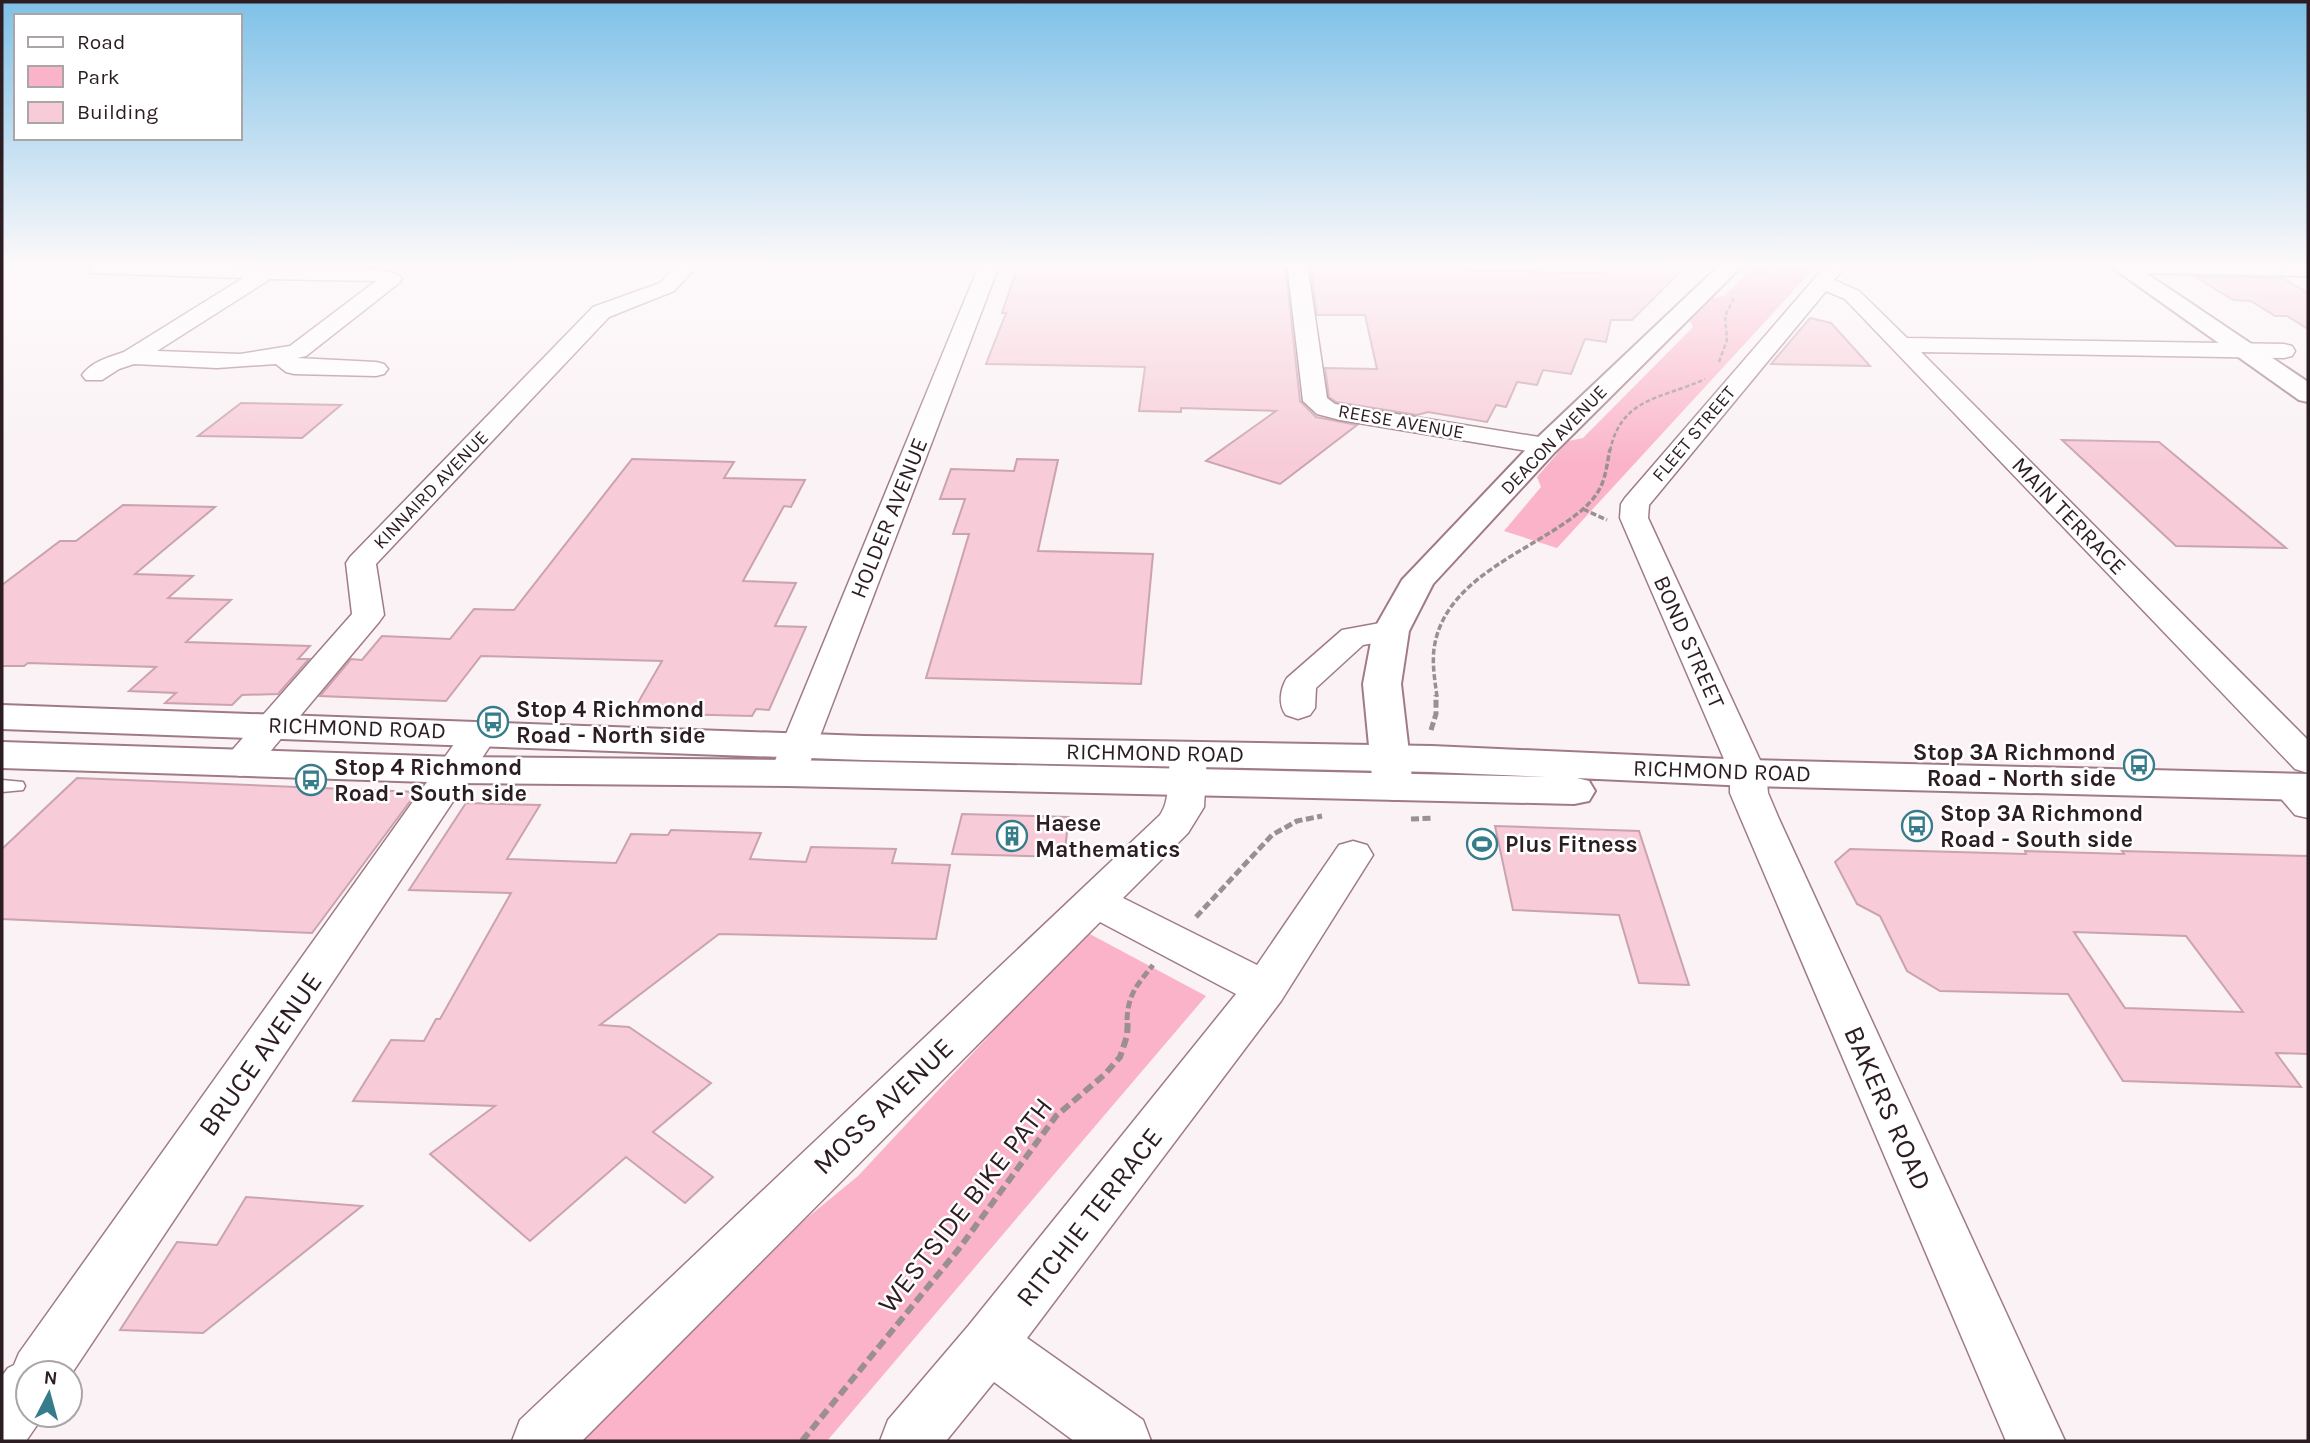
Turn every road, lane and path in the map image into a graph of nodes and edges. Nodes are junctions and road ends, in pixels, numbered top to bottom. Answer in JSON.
{"nodes":[{"id":1,"x":175,"y":330,"type":"edge"},
{"id":2,"x":325,"y":330,"type":"edge"},
{"id":3,"x":583,"y":330,"type":"edge"},
{"id":4,"x":963,"y":330,"type":"edge"},
{"id":5,"x":1306,"y":330,"type":"edge"},
{"id":6,"x":1676,"y":330,"type":"edge"},
{"id":7,"x":1727,"y":330,"type":"edge"},
{"id":8,"x":1782,"y":330,"type":"edge"},
{"id":9,"x":1887,"y":330,"type":"edge"},
{"id":10,"x":2219,"y":330,"type":"edge"},
{"id":11,"x":2248,"y":330,"type":"edge"},
{"id":12,"x":1902,"y":345,"type":"junction"},
{"id":13,"x":2244,"y":350,"type":"junction"},
{"id":14,"x":2284,"y":351,"type":"junction"},
{"id":15,"x":132,"y":357,"type":"junction"},
{"id":16,"x":281,"y":357,"type":"junction"},
{"id":17,"x":1719,"y":364,"type":"dead end"},
{"id":18,"x":376,"y":369,"type":"dead end"},
{"id":19,"x":1713,"y":374,"type":"dead end"},
{"id":20,"x":94,"y":375,"type":"dead end"},
{"id":21,"x":2307,"y":386,"type":"edge"},
{"id":22,"x":1545,"y":446,"type":"junction"},
{"id":23,"x":1583,"y":509,"type":"junction"},
{"id":24,"x":1620,"y":515,"type":"junction"},
{"id":25,"x":1391,"y":631,"type":"junction"},
{"id":26,"x":1298,"y":709,"type":"dead end"},
{"id":27,"x":2,"y":717,"type":"edge"},
{"id":28,"x":275,"y":725,"type":"junction"},
{"id":29,"x":1426,"y":737,"type":"dead end"},
{"id":30,"x":469,"y":752,"type":"junction"},
{"id":31,"x":793,"y":759,"type":"junction"},
{"id":32,"x":240,"y":764,"type":"junction"},
{"id":33,"x":1188,"y":768,"type":"junction"},
{"id":34,"x":6,"y":776,"type":"edge"},
{"id":35,"x":1749,"y":783,"type":"junction"},
{"id":36,"x":1394,"y":788,"type":"junction"},
{"id":37,"x":2305,"y":790,"type":"edge"},
{"id":38,"x":1439,"y":811,"type":"dead end"},
{"id":39,"x":1325,"y":815,"type":"dead end"},
{"id":40,"x":1353,"y":855,"type":"dead end"},
{"id":41,"x":1093,"y":900,"type":"junction"},
{"id":42,"x":1195,"y":919,"type":"dead end"},
{"id":43,"x":1164,"y":954,"type":"dead end"},
{"id":44,"x":1265,"y":989,"type":"junction"},
{"id":45,"x":989,"y":1344,"type":"junction"},
{"id":46,"x":49,"y":1359,"type":"edge"},
{"id":47,"x":14,"y":1408,"type":"edge"},
{"id":48,"x":2,"y":1426,"type":"edge"},
{"id":49,"x":541,"y":1441,"type":"edge"},
{"id":50,"x":802,"y":1441,"type":"edge"},
{"id":51,"x":909,"y":1441,"type":"edge"},
{"id":52,"x":1122,"y":1441,"type":"edge"},
{"id":53,"x":2036,"y":1441,"type":"edge"}],
"edges":[{"from":1,"to":15,"type":"street"},
{"from":2,"to":16,"type":"street"},
{"from":3,"to":28,"type":"street","name":"KINNAIRD AVENUE"},
{"from":4,"to":31,"type":"street","name":"HOLDER AVENUE"},
{"from":5,"to":22,"type":"street","name":"REESE AVENUE"},
{"from":6,"to":22,"type":"main road","name":"DEACON AVENUE"},
{"from":7,"to":17,"type":"path"},
{"from":8,"to":24,"type":"street","name":"FLEET STREET"},
{"from":9,"to":12,"type":"street","name":"MAIN TERRACE"},
{"from":10,"to":13,"type":"main road"},
{"from":11,"to":14,"type":"main road"},
{"from":12,"to":13,"type":"street"},
{"from":12,"to":37,"type":"street","name":"MAIN TERRACE"},
{"from":13,"to":14,"type":"street"},
{"from":13,"to":21,"type":"main road"},
{"from":14,"to":21,"type":"main road"},
{"from":15,"to":16,"type":"street"},
{"from":15,"to":20,"type":"street"},
{"from":16,"to":18,"type":"street"},
{"from":19,"to":23,"type":"path"},
{"from":22,"to":25,"type":"main road","name":"DEACON AVENUE"},
{"from":23,"to":24,"type":"path"},
{"from":23,"to":29,"type":"path"},
{"from":24,"to":35,"type":"street","name":"BOND STREET"},
{"from":25,"to":26,"type":"street"},
{"from":25,"to":36,"type":"main road","name":"DEACON AVENUE"},
{"from":27,"to":28,"type":"main road","name":"RICHMOND ROAD"},
{"from":28,"to":30,"type":"main road","name":"RICHMOND ROAD"},
{"from":28,"to":32,"type":"street","name":"KINNAIRD AVENUE"},
{"from":30,"to":31,"type":"main road","name":"RICHMOND ROAD"},
{"from":30,"to":32,"type":"main road","name":"RICHMOND ROAD"},
{"from":30,"to":46,"type":"street","name":"BRUCE AVENUE"},
{"from":31,"to":33,"type":"main road","name":"RICHMOND ROAD"},
{"from":32,"to":34,"type":"main road","name":"RICHMOND ROAD"},
{"from":33,"to":36,"type":"main road","name":"RICHMOND ROAD"},
{"from":33,"to":41,"type":"street","name":"MOSS AVENUE"},
{"from":35,"to":36,"type":"main road","name":"RICHMOND ROAD"},
{"from":35,"to":37,"type":"main road","name":"RICHMOND ROAD"},
{"from":35,"to":53,"type":"street","name":"BAKERS ROAD"},
{"from":36,"to":38,"type":"path"},
{"from":39,"to":42,"type":"path"},
{"from":40,"to":44,"type":"street","name":"RITCHIE TERRACE"},
{"from":41,"to":44,"type":"street"},
{"from":41,"to":49,"type":"street","name":"MOSS AVENUE"},
{"from":43,"to":50,"type":"path","name":"WESTSIDE BIKE PATH"},
{"from":44,"to":45,"type":"street","name":"RITCHIE TERRACE"},
{"from":45,"to":51,"type":"street","name":"RITCHIE TERRACE"},
{"from":45,"to":52,"type":"street"},
{"from":47,"to":48,"type":"street"}]}
